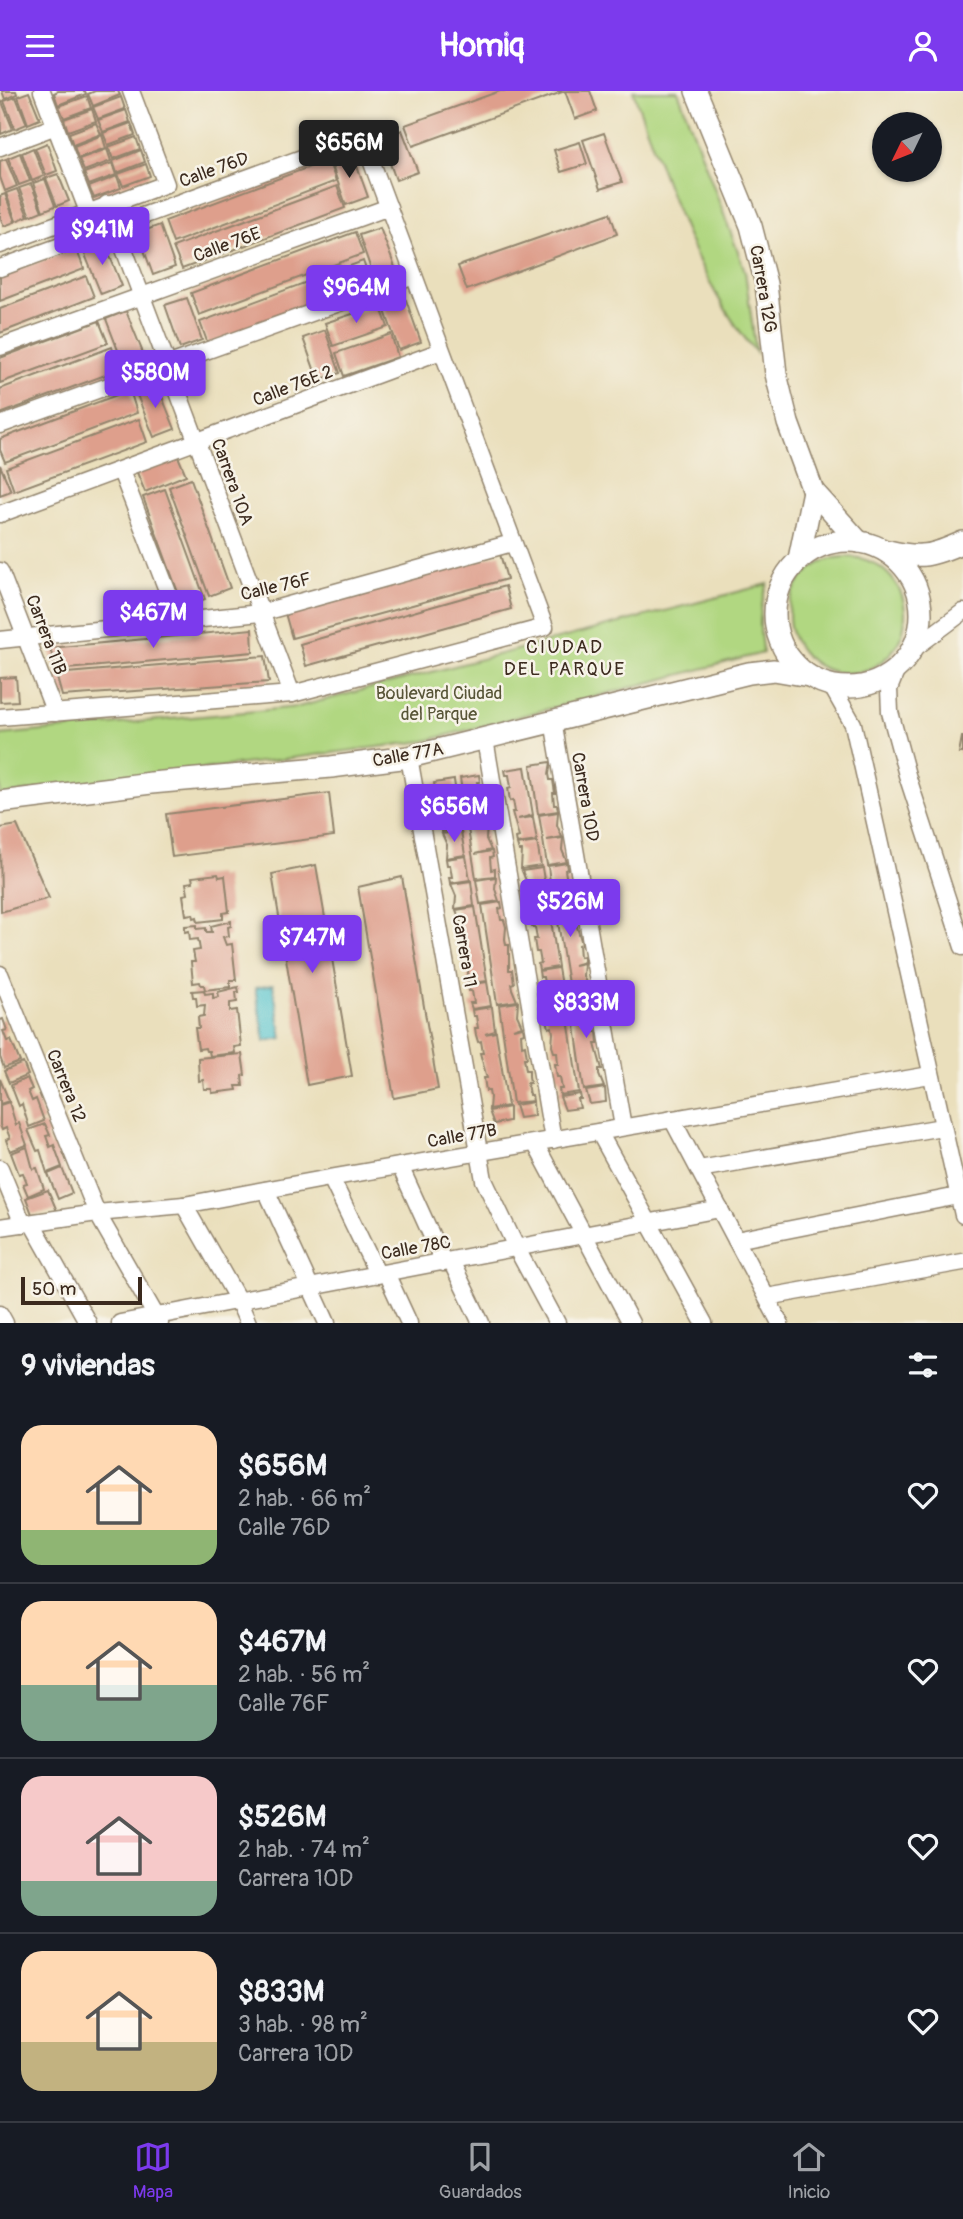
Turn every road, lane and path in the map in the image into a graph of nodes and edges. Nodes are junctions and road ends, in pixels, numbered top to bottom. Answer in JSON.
{"nodes":[{"id":1,"x":42,"y":91,"type":"edge"},
{"id":2,"x":131,"y":91,"type":"edge"},
{"id":3,"x":696,"y":91,"type":"edge"},
{"id":4,"x":56,"y":126,"type":"junction"},
{"id":5,"x":0,"y":147,"type":"edge"},
{"id":6,"x":107,"y":204,"type":"junction"},
{"id":7,"x":389,"y":207,"type":"junction"},
{"id":8,"x":88,"y":212,"type":"junction"},
{"id":9,"x":115,"y":226,"type":"junction"},
{"id":10,"x":0,"y":245,"type":"edge"},
{"id":11,"x":0,"y":268,"type":"edge"},
{"id":12,"x":414,"y":276,"type":"junction"},
{"id":13,"x":141,"y":296,"type":"junction"},
{"id":14,"x":0,"y":347,"type":"edge"},
{"id":15,"x":441,"y":351,"type":"junction"},
{"id":16,"x":168,"y":366,"type":"junction"},
{"id":17,"x":0,"y":425,"type":"edge"},
{"id":18,"x":197,"y":443,"type":"junction"},
{"id":19,"x":121,"y":471,"type":"junction"},
{"id":20,"x":813,"y":491,"type":"junction"},
{"id":21,"x":0,"y":514,"type":"edge"},
{"id":22,"x":859,"y":542,"type":"junction"},
{"id":23,"x":963,"y":542,"type":"edge"},
{"id":24,"x":512,"y":543,"type":"junction"},
{"id":25,"x":882,"y":550,"type":"junction"},
{"id":26,"x":799,"y":559,"type":"junction"},
{"id":27,"x":0,"y":571,"type":"edge"},
{"id":28,"x":963,"y":612,"type":"edge"},
{"id":29,"x":260,"y":613,"type":"junction"},
{"id":30,"x":179,"y":621,"type":"junction"},
{"id":31,"x":26,"y":638,"type":"junction"},
{"id":32,"x":0,"y":640,"type":"edge"},
{"id":33,"x":912,"y":650,"type":"junction"},
{"id":34,"x":897,"y":669,"type":"junction"},
{"id":35,"x":809,"y":676,"type":"junction"},
{"id":36,"x":831,"y":685,"type":"junction"},
{"id":37,"x":292,"y":694,"type":"junction"},
{"id":38,"x":55,"y":713,"type":"junction"},
{"id":39,"x":0,"y":717,"type":"edge"},
{"id":40,"x":553,"y":721,"type":"junction"},
{"id":41,"x":485,"y":739,"type":"junction"},
{"id":42,"x":409,"y":757,"type":"junction"},
{"id":43,"x":0,"y":802,"type":"edge"},
{"id":44,"x":963,"y":947,"type":"edge"},
{"id":45,"x":0,"y":974,"type":"edge"},
{"id":46,"x":930,"y":1075,"type":"junction"},
{"id":47,"x":672,"y":1119,"type":"junction"},
{"id":48,"x":623,"y":1127,"type":"junction"},
{"id":49,"x":942,"y":1127,"type":"junction"},
{"id":50,"x":599,"y":1132,"type":"junction"},
{"id":51,"x":553,"y":1140,"type":"junction"},
{"id":52,"x":535,"y":1143,"type":"junction"},
{"id":53,"x":480,"y":1152,"type":"junction"},
{"id":54,"x":400,"y":1166,"type":"junction"},
{"id":55,"x":0,"y":1168,"type":"edge"},
{"id":56,"x":699,"y":1170,"type":"junction"},
{"id":57,"x":331,"y":1178,"type":"junction"},
{"id":58,"x":266,"y":1190,"type":"junction"},
{"id":59,"x":958,"y":1196,"type":"junction"},
{"id":60,"x":184,"y":1205,"type":"junction"},
{"id":61,"x":720,"y":1209,"type":"junction"},
{"id":62,"x":97,"y":1213,"type":"junction"},
{"id":63,"x":963,"y":1215,"type":"edge"},
{"id":64,"x":27,"y":1223,"type":"junction"},
{"id":65,"x":650,"y":1223,"type":"junction"},
{"id":66,"x":0,"y":1227,"type":"edge"},
{"id":67,"x":585,"y":1235,"type":"junction"},
{"id":68,"x":736,"y":1240,"type":"junction"},
{"id":69,"x":517,"y":1249,"type":"junction"},
{"id":70,"x":447,"y":1262,"type":"junction"},
{"id":71,"x":963,"y":1262,"type":"edge"},
{"id":72,"x":382,"y":1274,"type":"junction"},
{"id":73,"x":309,"y":1287,"type":"junction"},
{"id":74,"x":767,"y":1297,"type":"junction"},
{"id":75,"x":238,"y":1300,"type":"junction"},
{"id":76,"x":0,"y":1314,"type":"edge"},
{"id":77,"x":159,"y":1320,"type":"edge"},
{"id":78,"x":5,"y":1323,"type":"edge"},
{"id":79,"x":88,"y":1323,"type":"edge"},
{"id":80,"x":120,"y":1323,"type":"edge"},
{"id":81,"x":248,"y":1323,"type":"edge"},
{"id":82,"x":327,"y":1323,"type":"edge"},
{"id":83,"x":409,"y":1323,"type":"edge"},
{"id":84,"x":481,"y":1323,"type":"edge"},
{"id":85,"x":557,"y":1323,"type":"edge"},
{"id":86,"x":631,"y":1323,"type":"edge"},
{"id":87,"x":704,"y":1323,"type":"edge"},
{"id":88,"x":780,"y":1323,"type":"edge"}],
"edges":[{"from":1,"to":4,"type":"street"},
{"from":2,"to":6,"type":"street","name":"Calle 76D"},
{"from":3,"to":20,"type":"street","name":"Carrera 12G"},
{"from":4,"to":5,"type":"street"},
{"from":4,"to":8,"type":"street"},
{"from":6,"to":8,"type":"street","name":"Calle 76D"},
{"from":6,"to":9,"type":"street","name":"Carrera 10A"},
{"from":7,"to":9,"type":"street","name":"Calle 76D"},
{"from":7,"to":12,"type":"street"},
{"from":7,"to":13,"type":"street","name":"Calle 76E"},
{"from":8,"to":10,"type":"street","name":"Calle 76D"},
{"from":9,"to":11,"type":"street","name":"Calle 76D"},
{"from":9,"to":13,"type":"street","name":"Carrera 10A"},
{"from":12,"to":15,"type":"street"},
{"from":12,"to":16,"type":"street"},
{"from":13,"to":14,"type":"street","name":"Calle 76E"},
{"from":13,"to":16,"type":"street","name":"Carrera 10A"},
{"from":15,"to":18,"type":"street","name":"Calle 76E 2"},
{"from":15,"to":24,"type":"street"},
{"from":16,"to":17,"type":"street"},
{"from":16,"to":18,"type":"street","name":"Carrera 10A"},
{"from":18,"to":19,"type":"street","name":"Calle 76E 2"},
{"from":18,"to":29,"type":"street","name":"Carrera 10A"},
{"from":19,"to":21,"type":"street","name":"Calle 76E 2"},
{"from":19,"to":30,"type":"street"},
{"from":20,"to":22,"type":"street","name":"Carrera 12G"},
{"from":20,"to":26,"type":"street"},
{"from":22,"to":25,"type":"street"},
{"from":22,"to":26,"type":"street"},
{"from":23,"to":25,"type":"street"},
{"from":24,"to":29,"type":"street","name":"Calle 76F"},
{"from":24,"to":37,"type":"street"},
{"from":25,"to":33,"type":"street"},
{"from":26,"to":35,"type":"street"},
{"from":27,"to":31,"type":"street","name":"Carrera 11B"},
{"from":28,"to":33,"type":"street"},
{"from":29,"to":30,"type":"street","name":"Calle 76F"},
{"from":29,"to":37,"type":"street","name":"Carrera 10A"},
{"from":30,"to":31,"type":"street","name":"Calle 76F"},
{"from":31,"to":32,"type":"street","name":"Calle 76F"},
{"from":31,"to":38,"type":"street","name":"Carrera 11B"},
{"from":33,"to":34,"type":"street"},
{"from":34,"to":36,"type":"street"},
{"from":34,"to":44,"type":"street"},
{"from":35,"to":36,"type":"street"},
{"from":35,"to":40,"type":"street","name":"Calle 77A"},
{"from":36,"to":46,"type":"street"},
{"from":37,"to":38,"type":"street"},
{"from":38,"to":39,"type":"street"},
{"from":40,"to":41,"type":"street","name":"Calle 77A"},
{"from":40,"to":48,"type":"street","name":"Carrera 10D"},
{"from":41,"to":42,"type":"street","name":"Calle 77A"},
{"from":41,"to":51,"type":"street"},
{"from":42,"to":43,"type":"street","name":"Calle 77A"},
{"from":42,"to":53,"type":"street","name":"Carrera 11"},
{"from":45,"to":62,"type":"street","name":"Carrera 12"},
{"from":46,"to":47,"type":"street","name":"Calle 77B"},
{"from":46,"to":49,"type":"street"},
{"from":47,"to":48,"type":"street","name":"Calle 77B"},
{"from":47,"to":56,"type":"street"},
{"from":48,"to":50,"type":"street","name":"Calle 77B"},
{"from":49,"to":56,"type":"street"},
{"from":49,"to":59,"type":"street"},
{"from":50,"to":51,"type":"street","name":"Calle 77B"},
{"from":50,"to":65,"type":"street"},
{"from":51,"to":52,"type":"street","name":"Calle 77B"},
{"from":52,"to":53,"type":"street","name":"Calle 77B"},
{"from":52,"to":67,"type":"street"},
{"from":53,"to":54,"type":"street","name":"Calle 77B"},
{"from":53,"to":69,"type":"street","name":"Carrera 11"},
{"from":54,"to":57,"type":"street","name":"Calle 77B"},
{"from":54,"to":70,"type":"street"},
{"from":55,"to":64,"type":"street"},
{"from":56,"to":61,"type":"street"},
{"from":57,"to":58,"type":"street","name":"Calle 77B"},
{"from":57,"to":72,"type":"street"},
{"from":58,"to":60,"type":"street","name":"Calle 77B"},
{"from":58,"to":73,"type":"street"},
{"from":59,"to":63,"type":"street"},
{"from":59,"to":68,"type":"street"},
{"from":60,"to":62,"type":"street","name":"Calle 77B"},
{"from":60,"to":75,"type":"street"},
{"from":61,"to":65,"type":"street","name":"Calle 78C"},
{"from":61,"to":68,"type":"street"},
{"from":62,"to":64,"type":"street","name":"Calle 77B"},
{"from":62,"to":77,"type":"street","name":"Carrera 12"},
{"from":64,"to":66,"type":"street","name":"Calle 77B"},
{"from":64,"to":79,"type":"street"},
{"from":65,"to":67,"type":"street","name":"Calle 78C"},
{"from":65,"to":87,"type":"street"},
{"from":67,"to":69,"type":"street","name":"Calle 78C"},
{"from":67,"to":86,"type":"street"},
{"from":68,"to":74,"type":"street"},
{"from":69,"to":70,"type":"street","name":"Calle 78C"},
{"from":69,"to":85,"type":"street","name":"Carrera 11"},
{"from":70,"to":72,"type":"street","name":"Calle 78C"},
{"from":70,"to":84,"type":"street"},
{"from":71,"to":74,"type":"street"},
{"from":72,"to":73,"type":"street","name":"Calle 78C"},
{"from":72,"to":83,"type":"street"},
{"from":73,"to":75,"type":"street","name":"Calle 78C"},
{"from":73,"to":82,"type":"street"},
{"from":74,"to":88,"type":"street"},
{"from":75,"to":77,"type":"street","name":"Calle 78C"},
{"from":75,"to":81,"type":"street"},
{"from":76,"to":78,"type":"street"},
{"from":77,"to":80,"type":"street","name":"Calle 78C"}]}
